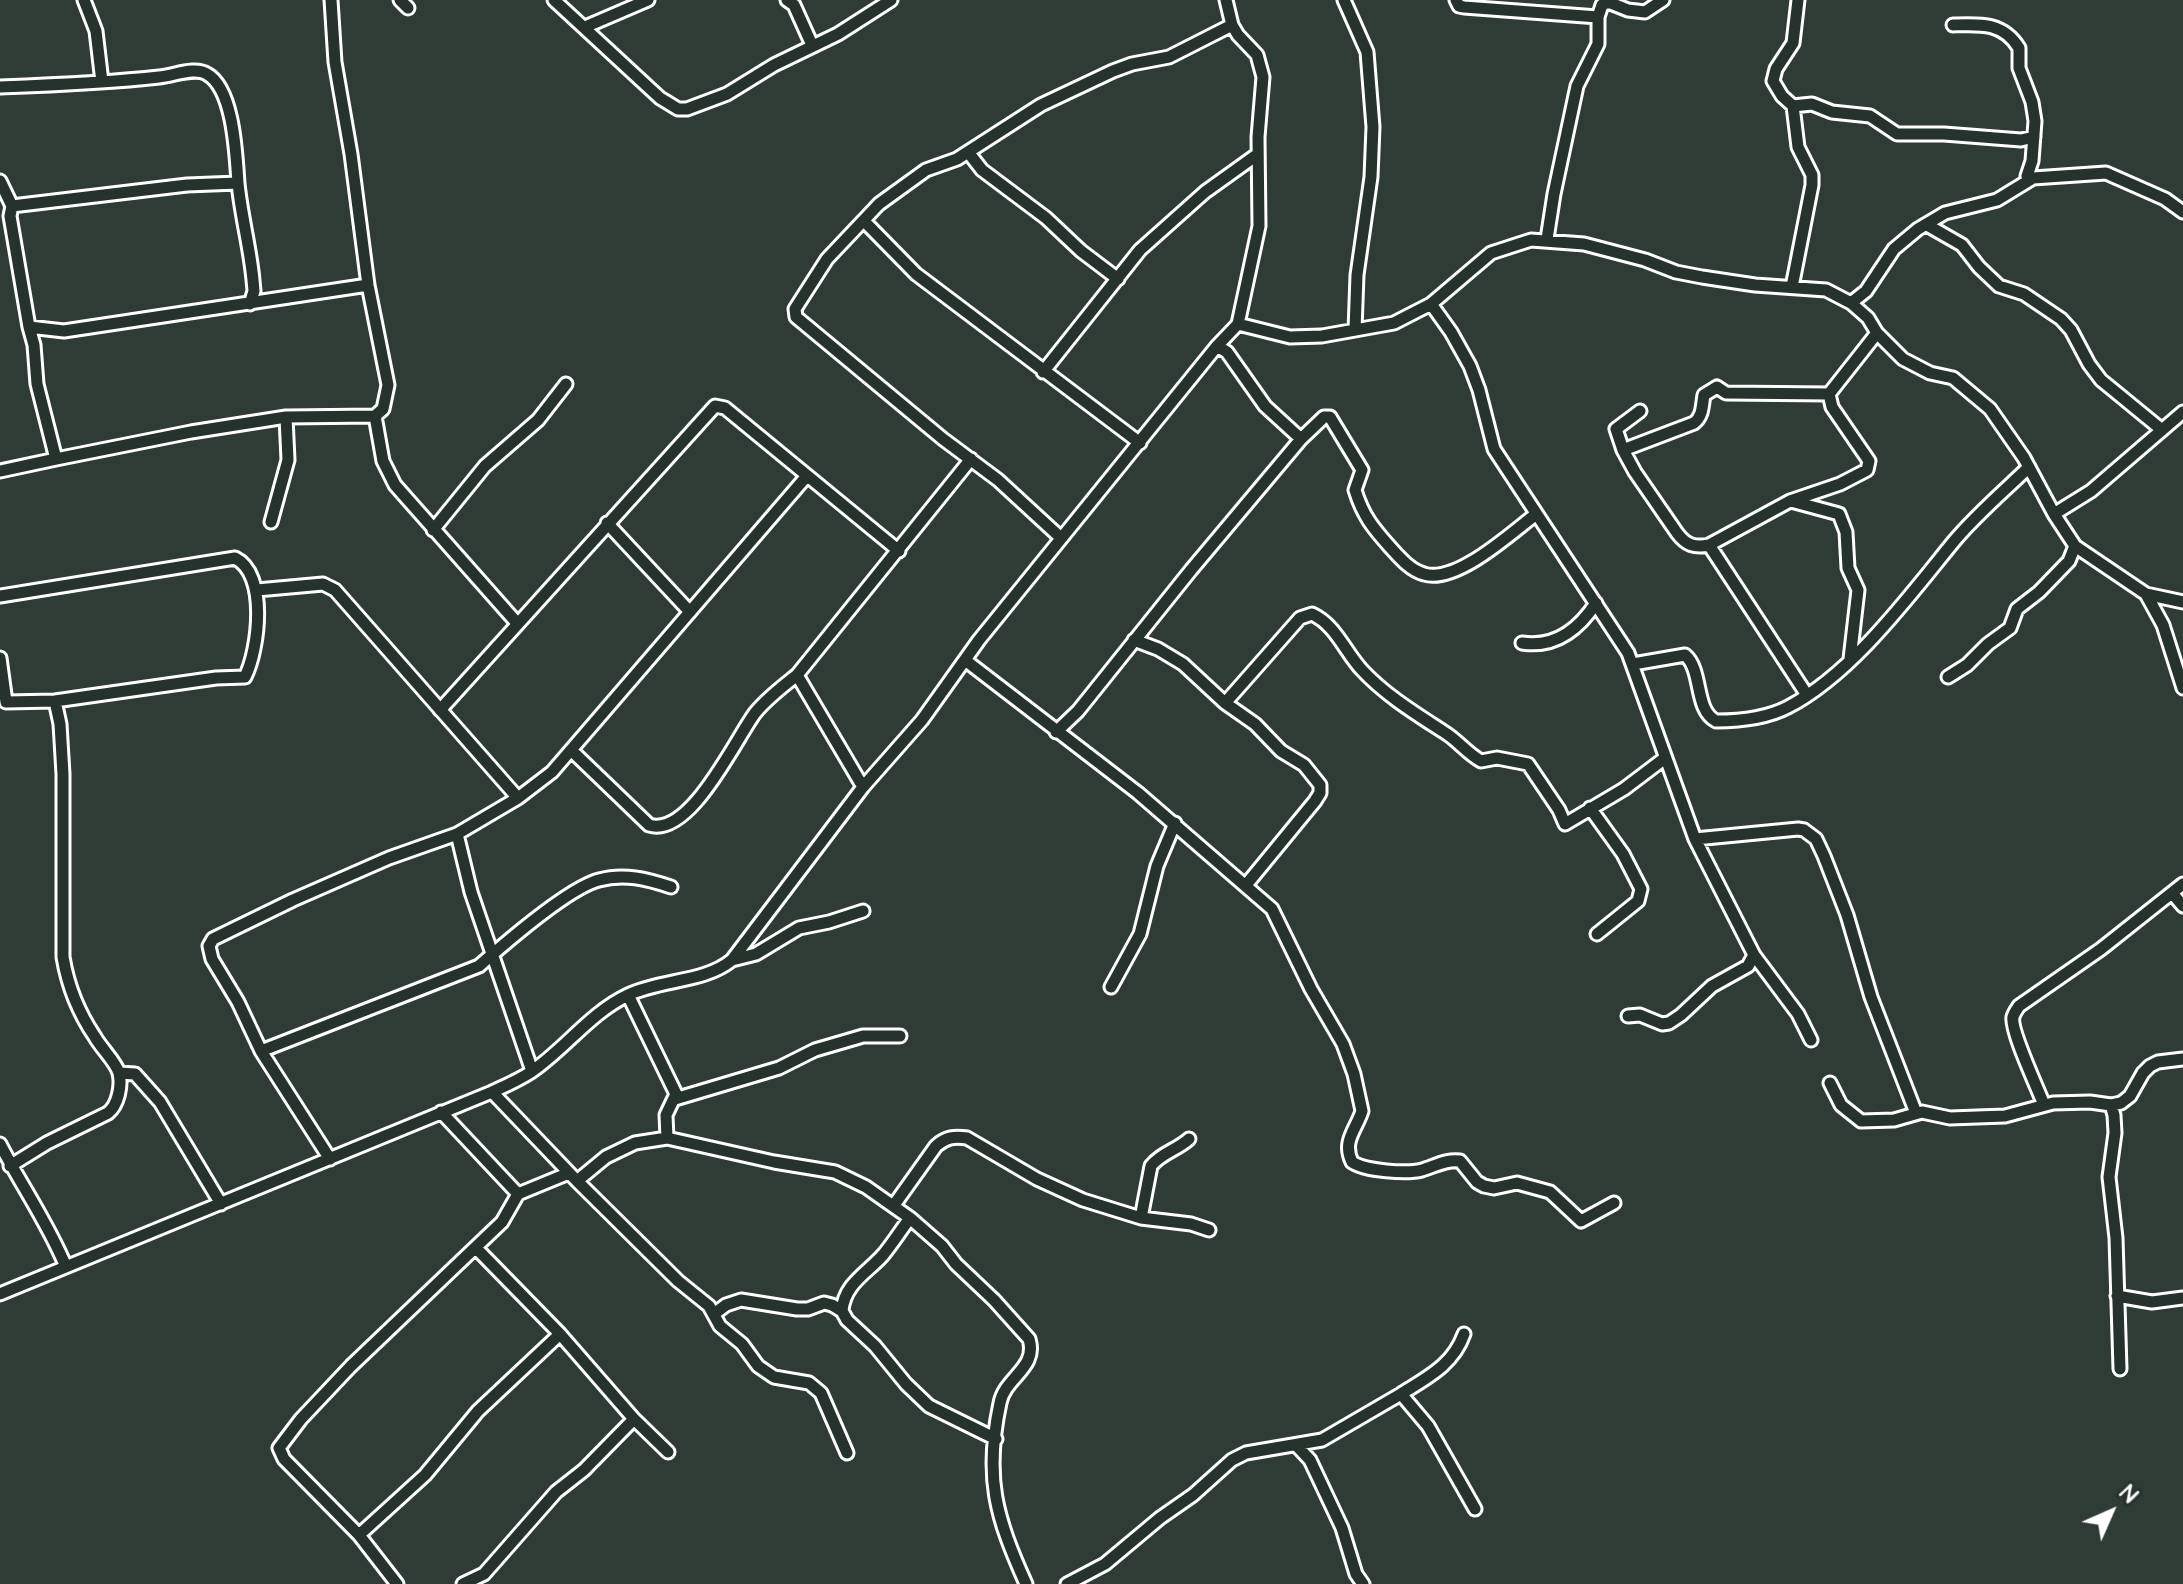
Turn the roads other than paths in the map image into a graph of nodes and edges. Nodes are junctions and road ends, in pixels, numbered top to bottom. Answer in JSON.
{"nodes":[{"id":1,"x":84,"y":0,"type":"edge"},
{"id":2,"x":331,"y":0,"type":"edge"},
{"id":3,"x":554,"y":0,"type":"edge"},
{"id":4,"x":648,"y":0,"type":"edge"},
{"id":5,"x":787,"y":0,"type":"edge"},
{"id":6,"x":891,"y":0,"type":"edge"},
{"id":7,"x":1226,"y":0,"type":"edge"},
{"id":8,"x":1344,"y":0,"type":"edge"},
{"id":9,"x":1456,"y":0,"type":"edge"},
{"id":10,"x":1663,"y":0,"type":"edge"},
{"id":11,"x":1798,"y":0,"type":"edge"},
{"id":12,"x":1598,"y":17,"type":"junction"},
{"id":13,"x":1232,"y":25,"type":"junction"},
{"id":14,"x":1953,"y":25,"type":"dead end"},
{"id":15,"x":585,"y":27,"type":"junction"},
{"id":16,"x":812,"y":45,"type":"junction"},
{"id":17,"x":102,"y":82,"type":"junction"},
{"id":18,"x":0,"y":87,"type":"edge"},
{"id":19,"x":1793,"y":106,"type":"junction"},
{"id":20,"x":2034,"y":137,"type":"junction"},
{"id":21,"x":968,"y":152,"type":"junction"},
{"id":22,"x":1258,"y":154,"type":"junction"},
{"id":23,"x":2033,"y":178,"type":"junction"},
{"id":24,"x":0,"y":181,"type":"edge"},
{"id":25,"x":238,"y":183,"type":"junction"},
{"id":26,"x":12,"y":206,"type":"junction"},
{"id":27,"x":2183,"y":212,"type":"edge"},
{"id":28,"x":865,"y":222,"type":"junction"},
{"id":29,"x":1927,"y":225,"type":"junction"},
{"id":30,"x":1547,"y":239,"type":"junction"},
{"id":31,"x":1118,"y":279,"type":"junction"},
{"id":32,"x":368,"y":285,"type":"junction"},
{"id":33,"x":1792,"y":287,"type":"junction"},
{"id":34,"x":254,"y":291,"type":"junction"},
{"id":35,"x":262,"y":301,"type":"junction"},
{"id":36,"x":1851,"y":303,"type":"junction"},
{"id":37,"x":250,"y":304,"type":"junction"},
{"id":38,"x":1431,"y":304,"type":"junction"},
{"id":39,"x":1238,"y":324,"type":"junction"},
{"id":40,"x":29,"y":327,"type":"junction"},
{"id":41,"x":1355,"y":330,"type":"junction"},
{"id":42,"x":1877,"y":333,"type":"junction"},
{"id":43,"x":1217,"y":346,"type":"junction"},
{"id":44,"x":1043,"y":372,"type":"junction"},
{"id":45,"x":566,"y":384,"type":"dead end"},
{"id":46,"x":1829,"y":394,"type":"junction"},
{"id":47,"x":1640,"y":411,"type":"dead end"},
{"id":48,"x":2183,"y":412,"type":"edge"},
{"id":49,"x":375,"y":416,"type":"junction"},
{"id":50,"x":286,"y":417,"type":"junction"},
{"id":51,"x":2162,"y":430,"type":"junction"},
{"id":52,"x":1301,"y":439,"type":"junction"},
{"id":53,"x":1140,"y":443,"type":"junction"},
{"id":54,"x":1623,"y":450,"type":"junction"},
{"id":55,"x":56,"y":459,"type":"junction"},
{"id":56,"x":971,"y":459,"type":"junction"},
{"id":57,"x":2029,"y":467,"type":"junction"},
{"id":58,"x":0,"y":471,"type":"edge"},
{"id":59,"x":806,"y":477,"type":"junction"},
{"id":60,"x":1790,"y":501,"type":"junction"},
{"id":61,"x":2054,"y":514,"type":"junction"},
{"id":62,"x":1535,"y":515,"type":"junction"},
{"id":63,"x":271,"y":522,"type":"dead end"},
{"id":64,"x":607,"y":523,"type":"junction"},
{"id":65,"x":433,"y":530,"type":"junction"},
{"id":66,"x":1061,"y":538,"type":"junction"},
{"id":67,"x":1709,"y":545,"type":"junction"},
{"id":68,"x":2075,"y":546,"type":"junction"},
{"id":69,"x":899,"y":551,"type":"junction"},
{"id":70,"x":257,"y":590,"type":"junction"},
{"id":71,"x":2146,"y":594,"type":"junction"},
{"id":72,"x":0,"y":596,"type":"edge"},
{"id":73,"x":2183,"y":602,"type":"edge"},
{"id":74,"x":1596,"y":603,"type":"junction"},
{"id":75,"x":690,"y":612,"type":"junction"},
{"id":76,"x":517,"y":623,"type":"junction"},
{"id":77,"x":1134,"y":640,"type":"junction"},
{"id":78,"x":1522,"y":643,"type":"dead end"},
{"id":79,"x":0,"y":658,"type":"edge"},
{"id":80,"x":965,"y":660,"type":"junction"},
{"id":81,"x":1850,"y":660,"type":"junction"},
{"id":82,"x":1633,"y":664,"type":"junction"},
{"id":83,"x":797,"y":675,"type":"junction"},
{"id":84,"x":1948,"y":677,"type":"dead end"},
{"id":85,"x":2183,"y":688,"type":"edge"},
{"id":86,"x":1807,"y":695,"type":"junction"},
{"id":87,"x":55,"y":701,"type":"junction"},
{"id":88,"x":3,"y":703,"type":"edge"},
{"id":89,"x":1225,"y":703,"type":"junction"},
{"id":90,"x":440,"y":710,"type":"junction"},
{"id":91,"x":1056,"y":732,"type":"junction"},
{"id":92,"x":571,"y":750,"type":"junction"},
{"id":93,"x":1665,"y":758,"type":"junction"},
{"id":94,"x":863,"y":787,"type":"junction"},
{"id":95,"x":518,"y":798,"type":"junction"},
{"id":96,"x":1590,"y":808,"type":"junction"},
{"id":97,"x":1175,"y":823,"type":"junction"},
{"id":98,"x":457,"y":834,"type":"junction"},
{"id":99,"x":1695,"y":839,"type":"junction"},
{"id":100,"x":2183,"y":884,"type":"edge"},
{"id":101,"x":1246,"y":885,"type":"junction"},
{"id":102,"x":671,"y":887,"type":"dead end"},
{"id":103,"x":2172,"y":893,"type":"junction"},
{"id":104,"x":2183,"y":906,"type":"edge"},
{"id":105,"x":863,"y":911,"type":"dead end"},
{"id":106,"x":1597,"y":934,"type":"dead end"},
{"id":107,"x":493,"y":952,"type":"junction"},
{"id":108,"x":1754,"y":955,"type":"junction"},
{"id":109,"x":732,"y":960,"type":"junction"},
{"id":110,"x":1111,"y":987,"type":"dead end"},
{"id":111,"x":628,"y":995,"type":"junction"},
{"id":112,"x":1628,"y":1016,"type":"dead end"},
{"id":113,"x":900,"y":1036,"type":"dead end"},
{"id":114,"x":1811,"y":1040,"type":"dead end"},
{"id":115,"x":261,"y":1051,"type":"junction"},
{"id":116,"x":2183,"y":1059,"type":"edge"},
{"id":117,"x":532,"y":1071,"type":"junction"},
{"id":118,"x":119,"y":1073,"type":"junction"},
{"id":119,"x":1830,"y":1083,"type":"dead end"},
{"id":120,"x":492,"y":1092,"type":"junction"},
{"id":121,"x":675,"y":1099,"type":"junction"},
{"id":122,"x":2044,"y":1105,"type":"junction"},
{"id":123,"x":2111,"y":1105,"type":"junction"},
{"id":124,"x":441,"y":1112,"type":"junction"},
{"id":125,"x":1916,"y":1113,"type":"junction"},
{"id":126,"x":667,"y":1138,"type":"junction"},
{"id":127,"x":1189,"y":1139,"type":"dead end"},
{"id":128,"x":0,"y":1144,"type":"edge"},
{"id":129,"x":330,"y":1159,"type":"junction"},
{"id":130,"x":10,"y":1166,"type":"junction"},
{"id":131,"x":573,"y":1177,"type":"junction"},
{"id":132,"x":518,"y":1194,"type":"junction"},
{"id":133,"x":1614,"y":1203,"type":"dead end"},
{"id":134,"x":221,"y":1204,"type":"junction"},
{"id":135,"x":894,"y":1205,"type":"junction"},
{"id":136,"x":910,"y":1218,"type":"junction"},
{"id":137,"x":1141,"y":1218,"type":"junction"},
{"id":138,"x":1209,"y":1230,"type":"dead end"},
{"id":139,"x":476,"y":1248,"type":"junction"},
{"id":140,"x":66,"y":1267,"type":"junction"},
{"id":141,"x":0,"y":1294,"type":"edge"},
{"id":142,"x":2117,"y":1296,"type":"junction"},
{"id":143,"x":2183,"y":1298,"type":"edge"},
{"id":144,"x":842,"y":1311,"type":"junction"},
{"id":145,"x":714,"y":1314,"type":"junction"},
{"id":146,"x":560,"y":1334,"type":"junction"},
{"id":147,"x":1464,"y":1334,"type":"dead end"},
{"id":148,"x":2120,"y":1369,"type":"dead end"},
{"id":149,"x":1401,"y":1394,"type":"junction"},
{"id":150,"x":634,"y":1419,"type":"junction"},
{"id":151,"x":996,"y":1439,"type":"junction"},
{"id":152,"x":1322,"y":1440,"type":"junction"},
{"id":153,"x":1296,"y":1445,"type":"junction"},
{"id":154,"x":668,"y":1452,"type":"dead end"},
{"id":155,"x":847,"y":1453,"type":"dead end"},
{"id":156,"x":1310,"y":1460,"type":"junction"},
{"id":157,"x":1475,"y":1509,"type":"dead end"},
{"id":158,"x":359,"y":1535,"type":"junction"},
{"id":159,"x":389,"y":1581,"type":"edge"},
{"id":160,"x":463,"y":1584,"type":"edge"},
{"id":161,"x":1026,"y":1584,"type":"edge"},
{"id":162,"x":1067,"y":1584,"type":"edge"},
{"id":163,"x":1363,"y":1584,"type":"edge"}],
"edges":[{"from":1,"to":17,"type":"street"},
{"from":2,"to":32,"type":"street"},
{"from":3,"to":15,"type":"street"},
{"from":4,"to":15,"type":"street"},
{"from":5,"to":16,"type":"street"},
{"from":6,"to":16,"type":"street"},
{"from":7,"to":13,"type":"street"},
{"from":8,"to":41,"type":"street"},
{"from":9,"to":12,"type":"street"},
{"from":10,"to":12,"type":"street"},
{"from":11,"to":19,"type":"street"},
{"from":12,"to":30,"type":"street"},
{"from":13,"to":21,"type":"street"},
{"from":13,"to":22,"type":"street"},
{"from":14,"to":20,"type":"street"},
{"from":15,"to":16,"type":"street"},
{"from":17,"to":18,"type":"street"},
{"from":17,"to":25,"type":"street"},
{"from":19,"to":20,"type":"street"},
{"from":19,"to":33,"type":"street"},
{"from":20,"to":23,"type":"street"},
{"from":21,"to":28,"type":"street"},
{"from":21,"to":31,"type":"street"},
{"from":22,"to":31,"type":"street"},
{"from":22,"to":39,"type":"street"},
{"from":23,"to":27,"type":"street"},
{"from":23,"to":29,"type":"street"},
{"from":24,"to":26,"type":"street"},
{"from":25,"to":26,"type":"street"},
{"from":25,"to":34,"type":"street"},
{"from":26,"to":40,"type":"street"},
{"from":28,"to":44,"type":"street"},
{"from":28,"to":56,"type":"street"},
{"from":29,"to":36,"type":"street"},
{"from":29,"to":51,"type":"street"},
{"from":30,"to":33,"type":"street"},
{"from":30,"to":38,"type":"street"},
{"from":31,"to":44,"type":"street"},
{"from":32,"to":35,"type":"street"},
{"from":32,"to":49,"type":"street"},
{"from":33,"to":36,"type":"street"},
{"from":34,"to":35,"type":"street"},
{"from":34,"to":37,"type":"street"},
{"from":35,"to":37,"type":"street"},
{"from":36,"to":42,"type":"street"},
{"from":37,"to":40,"type":"street"},
{"from":38,"to":41,"type":"street"},
{"from":38,"to":62,"type":"street"},
{"from":39,"to":41,"type":"street"},
{"from":39,"to":43,"type":"street"},
{"from":40,"to":55,"type":"street"},
{"from":42,"to":46,"type":"street"},
{"from":42,"to":57,"type":"street"},
{"from":43,"to":52,"type":"street"},
{"from":43,"to":53,"type":"street"},
{"from":44,"to":53,"type":"street"},
{"from":45,"to":65,"type":"street"},
{"from":46,"to":54,"type":"street"},
{"from":46,"to":60,"type":"street"},
{"from":47,"to":54,"type":"street"},
{"from":48,"to":51,"type":"street"},
{"from":49,"to":50,"type":"street"},
{"from":49,"to":65,"type":"street"},
{"from":50,"to":55,"type":"street"},
{"from":50,"to":63,"type":"street"},
{"from":51,"to":61,"type":"street"},
{"from":52,"to":62,"type":"street"},
{"from":52,"to":77,"type":"street"},
{"from":53,"to":66,"type":"street"},
{"from":54,"to":67,"type":"street"},
{"from":55,"to":58,"type":"street"},
{"from":56,"to":66,"type":"street"},
{"from":56,"to":69,"type":"street"},
{"from":57,"to":61,"type":"street"},
{"from":57,"to":81,"type":"street"},
{"from":59,"to":64,"type":"street"},
{"from":59,"to":69,"type":"street"},
{"from":59,"to":75,"type":"street"},
{"from":60,"to":67,"type":"street"},
{"from":60,"to":81,"type":"street"},
{"from":61,"to":68,"type":"street"},
{"from":62,"to":74,"type":"street"},
{"from":64,"to":75,"type":"street"},
{"from":64,"to":76,"type":"street"},
{"from":65,"to":76,"type":"street"},
{"from":66,"to":80,"type":"street"},
{"from":67,"to":86,"type":"street"},
{"from":68,"to":71,"type":"street"},
{"from":68,"to":84,"type":"street"},
{"from":69,"to":83,"type":"street"},
{"from":70,"to":72,"type":"street"},
{"from":70,"to":87,"type":"street"},
{"from":70,"to":90,"type":"street"},
{"from":71,"to":73,"type":"street"},
{"from":71,"to":85,"type":"street"},
{"from":74,"to":78,"type":"street"},
{"from":74,"to":82,"type":"street"},
{"from":75,"to":92,"type":"street"},
{"from":76,"to":90,"type":"street"},
{"from":77,"to":89,"type":"street"},
{"from":77,"to":91,"type":"street"},
{"from":79,"to":88,"type":"street"},
{"from":80,"to":91,"type":"street"},
{"from":80,"to":94,"type":"street"},
{"from":81,"to":86,"type":"street"},
{"from":82,"to":86,"type":"street"},
{"from":82,"to":93,"type":"street"},
{"from":83,"to":92,"type":"street"},
{"from":83,"to":94,"type":"street"},
{"from":87,"to":88,"type":"street"},
{"from":87,"to":118,"type":"street"},
{"from":89,"to":96,"type":"street"},
{"from":89,"to":101,"type":"street"},
{"from":90,"to":95,"type":"street"},
{"from":91,"to":97,"type":"street"},
{"from":92,"to":95,"type":"street"},
{"from":93,"to":96,"type":"street"},
{"from":93,"to":99,"type":"street"},
{"from":94,"to":109,"type":"street"},
{"from":95,"to":98,"type":"street"},
{"from":96,"to":106,"type":"street"},
{"from":97,"to":101,"type":"street"},
{"from":97,"to":110,"type":"street"},
{"from":98,"to":107,"type":"street"},
{"from":98,"to":115,"type":"street"},
{"from":99,"to":108,"type":"street"},
{"from":99,"to":125,"type":"street"},
{"from":100,"to":103,"type":"street"},
{"from":101,"to":133,"type":"street"},
{"from":102,"to":107,"type":"street"},
{"from":103,"to":104,"type":"street"},
{"from":103,"to":122,"type":"street"},
{"from":105,"to":109,"type":"street"},
{"from":107,"to":115,"type":"street"},
{"from":107,"to":117,"type":"street"},
{"from":108,"to":112,"type":"street"},
{"from":108,"to":114,"type":"street"},
{"from":109,"to":111,"type":"street"},
{"from":111,"to":117,"type":"street"},
{"from":111,"to":121,"type":"street"},
{"from":113,"to":121,"type":"street"},
{"from":115,"to":129,"type":"street"},
{"from":116,"to":123,"type":"street"},
{"from":117,"to":120,"type":"street"},
{"from":118,"to":130,"type":"street"},
{"from":118,"to":134,"type":"street"},
{"from":119,"to":125,"type":"street"},
{"from":120,"to":124,"type":"street"},
{"from":120,"to":131,"type":"street"},
{"from":121,"to":126,"type":"street"},
{"from":122,"to":123,"type":"street"},
{"from":122,"to":125,"type":"street"},
{"from":123,"to":142,"type":"street"},
{"from":124,"to":129,"type":"street"},
{"from":124,"to":132,"type":"street"},
{"from":126,"to":131,"type":"street"},
{"from":126,"to":135,"type":"street"},
{"from":127,"to":137,"type":"street"},
{"from":128,"to":130,"type":"street"},
{"from":129,"to":134,"type":"street"},
{"from":130,"to":140,"type":"street"},
{"from":131,"to":132,"type":"street"},
{"from":131,"to":145,"type":"street"},
{"from":132,"to":139,"type":"street"},
{"from":134,"to":140,"type":"street"},
{"from":135,"to":136,"type":"street"},
{"from":135,"to":137,"type":"street"},
{"from":136,"to":144,"type":"street"},
{"from":136,"to":151,"type":"street"},
{"from":137,"to":138,"type":"street"},
{"from":139,"to":146,"type":"street"},
{"from":139,"to":158,"type":"street"},
{"from":140,"to":141,"type":"street"},
{"from":142,"to":143,"type":"street"},
{"from":142,"to":148,"type":"street"},
{"from":144,"to":145,"type":"street"},
{"from":144,"to":151,"type":"street"},
{"from":145,"to":155,"type":"street"},
{"from":146,"to":150,"type":"street"},
{"from":146,"to":158,"type":"street"},
{"from":147,"to":149,"type":"street"},
{"from":149,"to":152,"type":"street"},
{"from":149,"to":157,"type":"street"},
{"from":150,"to":154,"type":"street"},
{"from":150,"to":160,"type":"street"},
{"from":151,"to":161,"type":"street"},
{"from":152,"to":153,"type":"street"},
{"from":152,"to":156,"type":"street"},
{"from":153,"to":156,"type":"street"},
{"from":153,"to":162,"type":"street"},
{"from":156,"to":163,"type":"street"},
{"from":158,"to":159,"type":"street"}]}
